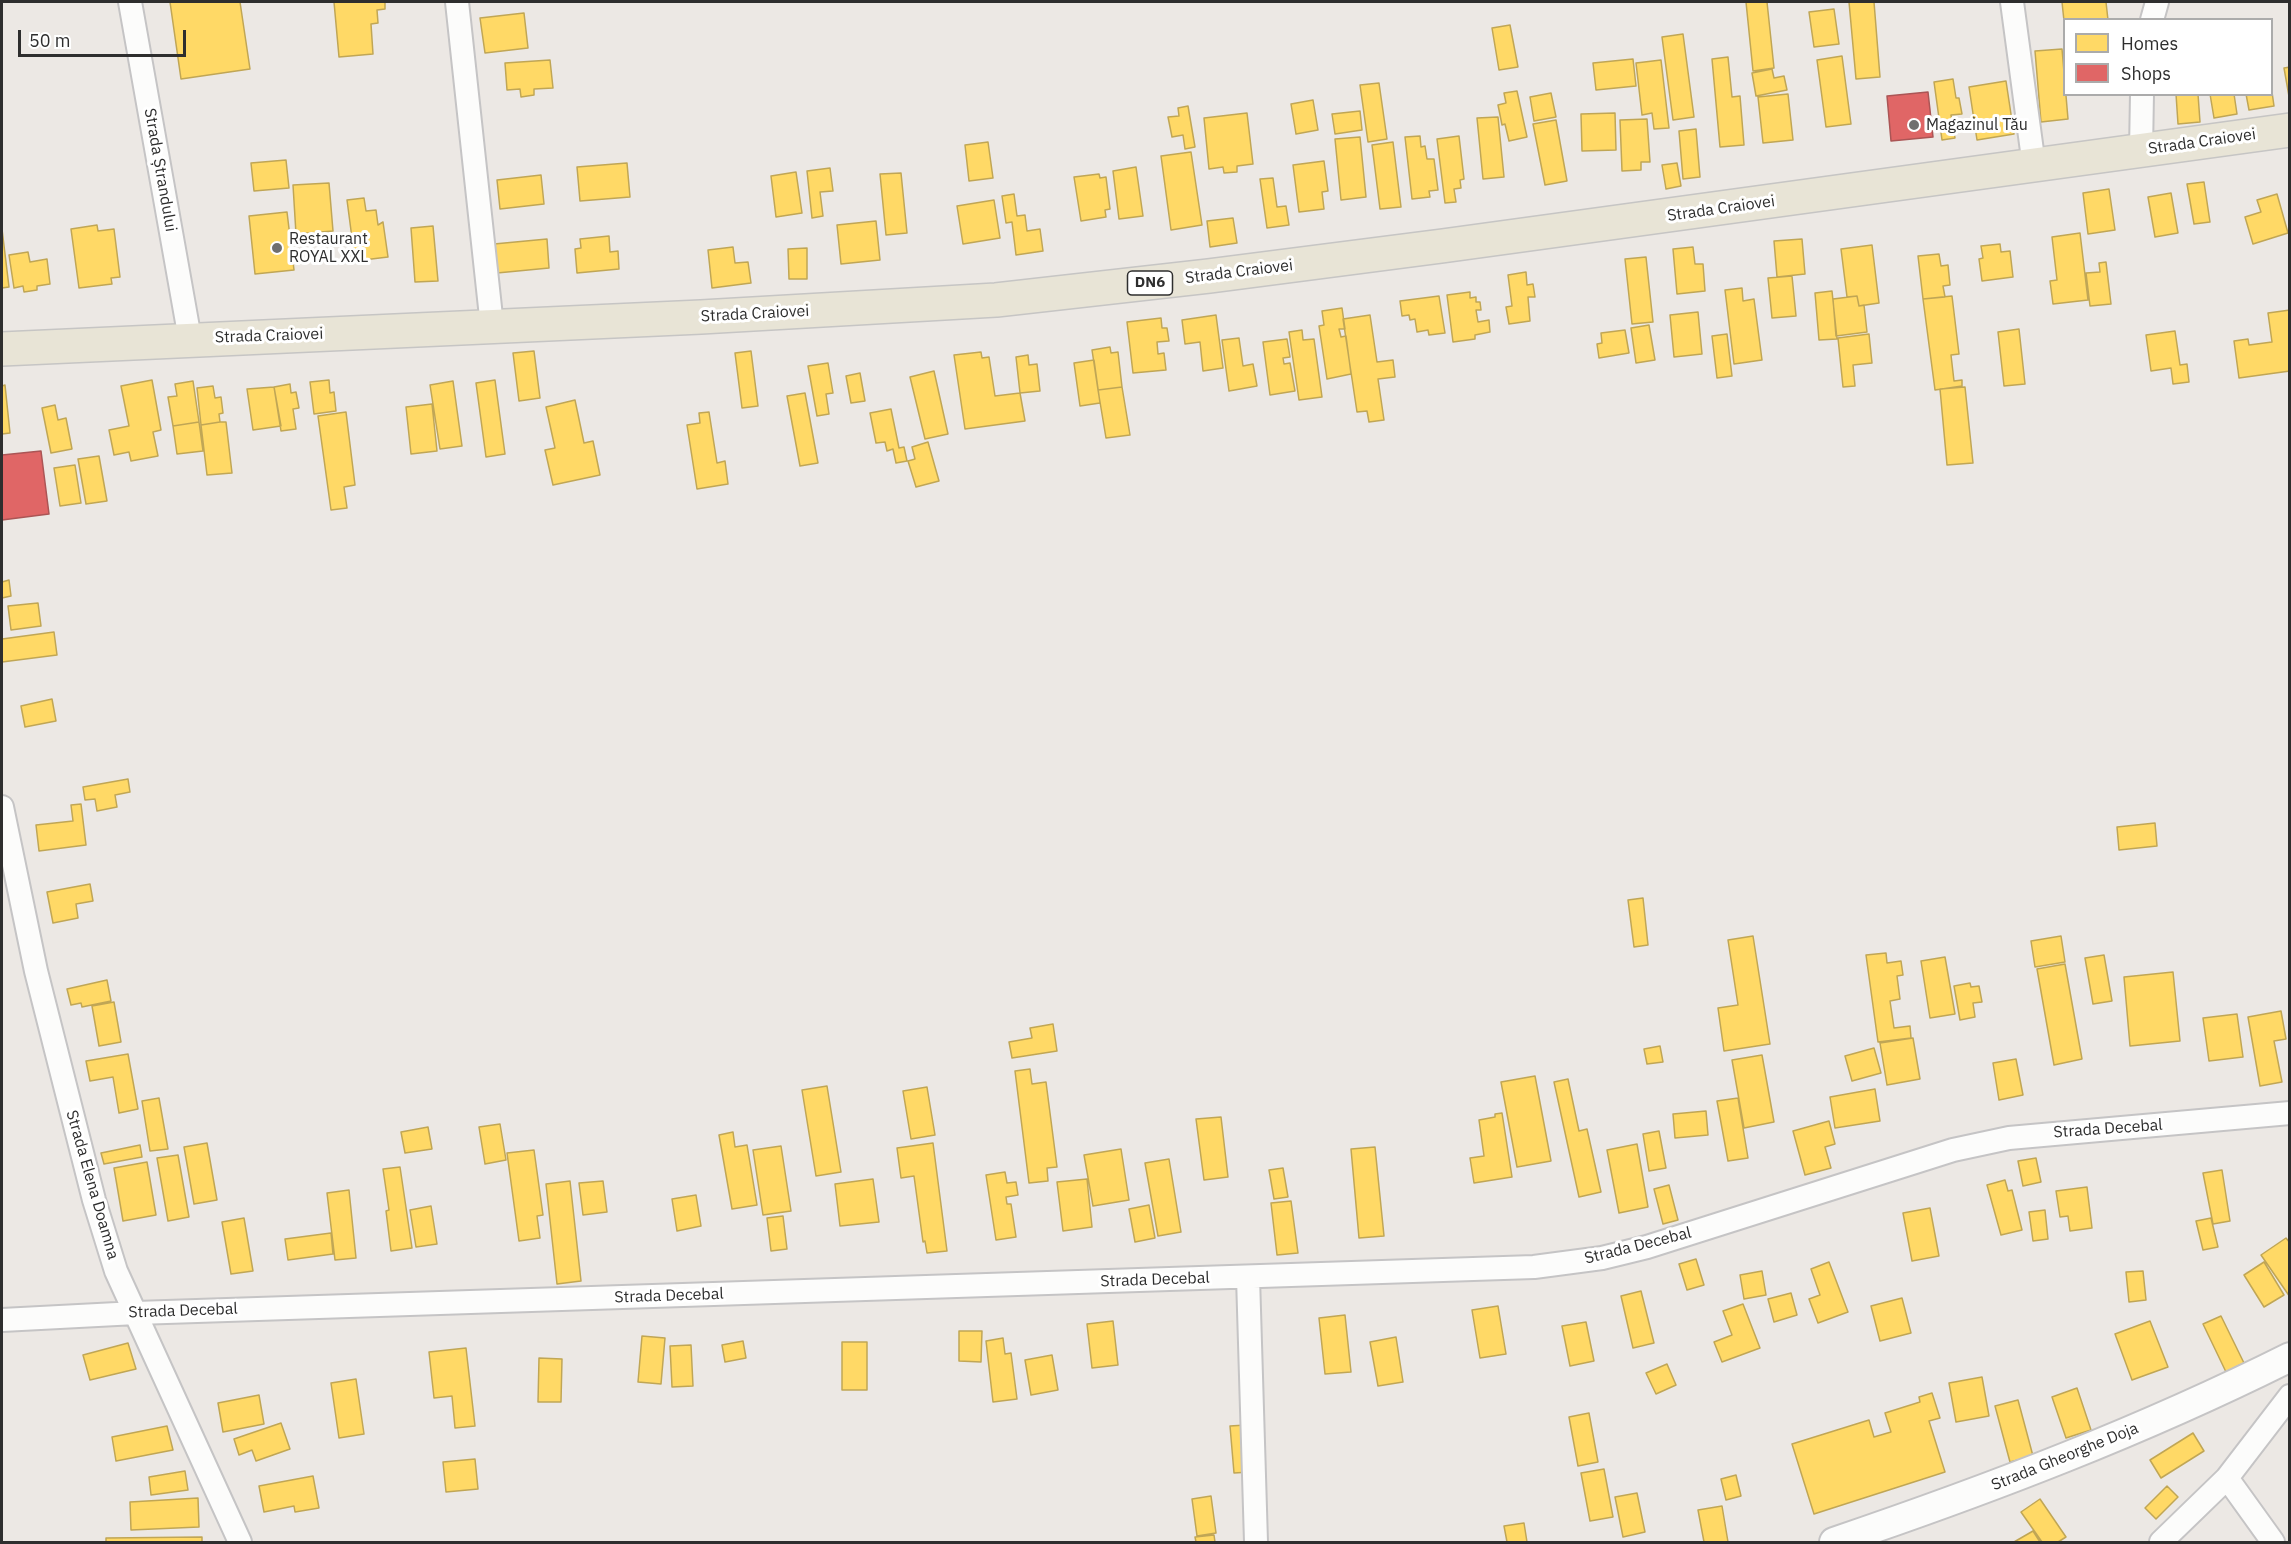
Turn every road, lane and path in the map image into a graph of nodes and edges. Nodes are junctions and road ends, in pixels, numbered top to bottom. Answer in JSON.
{"nodes":[{"id":1,"x":130,"y":2,"type":"edge"},
{"id":2,"x":457,"y":2,"type":"edge"},
{"id":3,"x":2012,"y":2,"type":"edge"},
{"id":4,"x":2157,"y":2,"type":"edge"},
{"id":5,"x":2153,"y":18,"type":"edge"},
{"id":6,"x":2142,"y":96,"type":"edge"},
{"id":7,"x":2289,"y":130,"type":"edge"},
{"id":8,"x":2141,"y":150,"type":"junction"},
{"id":9,"x":2034,"y":166,"type":"junction"},
{"id":10,"x":492,"y":326,"type":"junction"},
{"id":11,"x":190,"y":339,"type":"junction"},
{"id":12,"x":2,"y":349,"type":"edge"},
{"id":13,"x":2,"y":807,"type":"edge"},
{"id":14,"x":2289,"y":1113,"type":"edge"},
{"id":15,"x":1248,"y":1277,"type":"junction"},
{"id":16,"x":136,"y":1313,"type":"junction"},
{"id":17,"x":2,"y":1320,"type":"edge"},
{"id":18,"x":2289,"y":1356,"type":"edge"},
{"id":19,"x":2289,"y":1396,"type":"edge"},
{"id":20,"x":2228,"y":1478,"type":"junction"},
{"id":21,"x":240,"y":1542,"type":"edge"},
{"id":22,"x":1256,"y":1542,"type":"edge"},
{"id":23,"x":1834,"y":1542,"type":"edge"},
{"id":24,"x":2161,"y":1542,"type":"edge"},
{"id":25,"x":2274,"y":1542,"type":"edge"}],
"edges":[{"from":1,"to":11,"type":"street","name":"Strada Ștrandului"},
{"from":2,"to":10,"type":"street"},
{"from":3,"to":9,"type":"street"},
{"from":4,"to":5,"type":"street"},
{"from":6,"to":8,"type":"street"},
{"from":7,"to":8,"type":"main road","name":"Strada Craiovei","number":"DN6"},
{"from":8,"to":9,"type":"main road","name":"Strada Craiovei","number":"DN6"},
{"from":9,"to":10,"type":"main road","name":"Strada Craiovei","number":"DN6"},
{"from":10,"to":11,"type":"main road","name":"Strada Craiovei","number":"DN6"},
{"from":11,"to":12,"type":"main road","name":"Strada Craiovei","number":"DN6"},
{"from":13,"to":16,"type":"street","name":"Strada Elena Doamna"},
{"from":14,"to":15,"type":"street","name":"Strada Decebal"},
{"from":15,"to":16,"type":"street","name":"Strada Decebal"},
{"from":15,"to":22,"type":"street"},
{"from":16,"to":17,"type":"street","name":"Strada Decebal"},
{"from":16,"to":21,"type":"street","name":"Strada Elena Doamna"},
{"from":18,"to":23,"type":"street","name":"Strada Gheorghe Doja"},
{"from":19,"to":20,"type":"street"},
{"from":20,"to":24,"type":"street"},
{"from":20,"to":25,"type":"street"}]}
